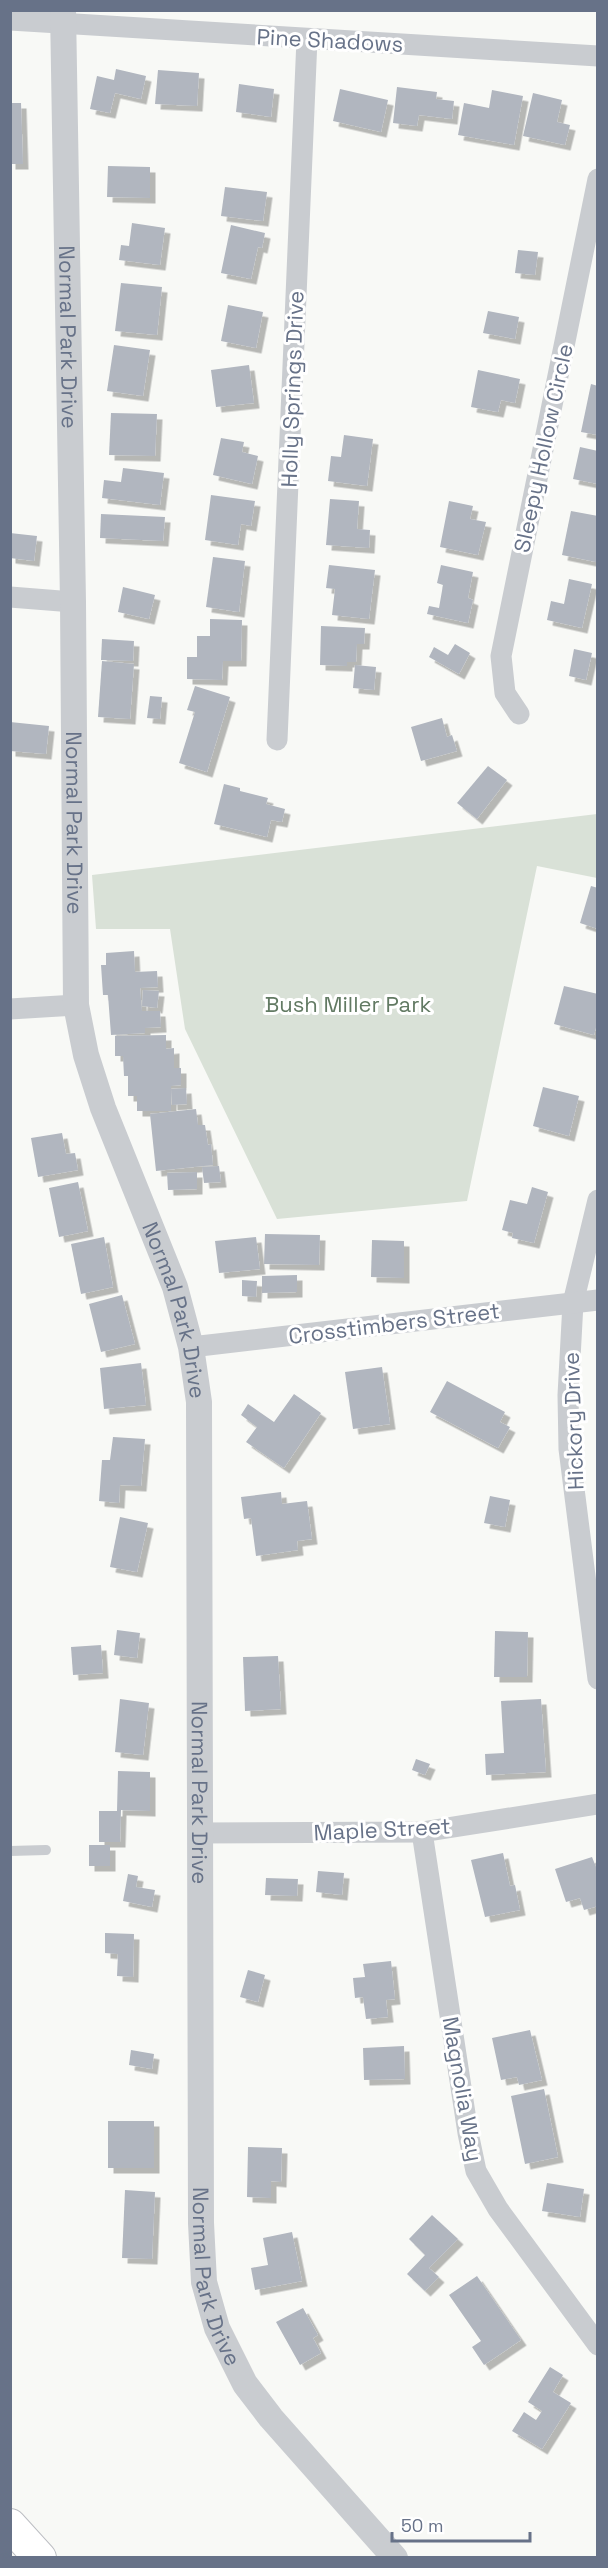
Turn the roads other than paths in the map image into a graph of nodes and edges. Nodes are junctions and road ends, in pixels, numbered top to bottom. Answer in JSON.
{"nodes":[{"id":1,"x":63,"y":18,"type":"edge"},
{"id":2,"x":10,"y":20,"type":"edge"},
{"id":3,"x":307,"y":39,"type":"junction"},
{"id":4,"x":597,"y":56,"type":"edge"},
{"id":5,"x":597,"y":179,"type":"edge"},
{"id":6,"x":10,"y":597,"type":"edge"},
{"id":7,"x":73,"y":602,"type":"junction"},
{"id":8,"x":519,"y":714,"type":"dead end"},
{"id":9,"x":277,"y":740,"type":"dead end"},
{"id":10,"x":76,"y":1005,"type":"junction"},
{"id":11,"x":10,"y":1009,"type":"edge"},
{"id":12,"x":597,"y":1200,"type":"edge"},
{"id":13,"x":597,"y":1300,"type":"edge"},
{"id":14,"x":573,"y":1303,"type":"junction"},
{"id":15,"x":191,"y":1347,"type":"junction"},
{"id":16,"x":597,"y":1679,"type":"edge"},
{"id":17,"x":597,"y":1804,"type":"edge"},
{"id":18,"x":422,"y":1832,"type":"junction"},
{"id":19,"x":200,"y":1833,"type":"junction"},
{"id":20,"x":46,"y":1850,"type":"dead end"},
{"id":21,"x":10,"y":1851,"type":"edge"},
{"id":22,"x":597,"y":2345,"type":"edge"},
{"id":23,"x":10,"y":2524,"type":"edge"},
{"id":24,"x":40,"y":2558,"type":"edge"},
{"id":25,"x":395,"y":2558,"type":"edge"}],
"edges":[{"from":1,"to":2,"type":"street","name":"Pine Shadows"},
{"from":1,"to":3,"type":"street","name":"Pine Shadows"},
{"from":1,"to":7,"type":"street","name":"Normal Park Drive"},
{"from":3,"to":4,"type":"street","name":"Pine Shadows"},
{"from":3,"to":9,"type":"street","name":"Holly Springs Drive"},
{"from":5,"to":8,"type":"street","name":"Sleepy Hollow Circle"},
{"from":6,"to":7,"type":"street"},
{"from":7,"to":10,"type":"street","name":"Normal Park Drive"},
{"from":10,"to":11,"type":"street"},
{"from":10,"to":15,"type":"street","name":"Normal Park Drive"},
{"from":12,"to":14,"type":"street","name":"Hickory Drive"},
{"from":13,"to":14,"type":"street","name":"Crosstimbers Street"},
{"from":14,"to":15,"type":"street","name":"Crosstimbers Street"},
{"from":14,"to":16,"type":"street","name":"Hickory Drive"},
{"from":15,"to":19,"type":"street","name":"Normal Park Drive"},
{"from":17,"to":18,"type":"street","name":"Maple Street"},
{"from":18,"to":19,"type":"street","name":"Maple Street"},
{"from":18,"to":22,"type":"street","name":"Magnolia Way"},
{"from":19,"to":25,"type":"street","name":"Normal Park Drive"},
{"from":20,"to":21,"type":"lane"},
{"from":23,"to":24,"type":"main road"}]}
